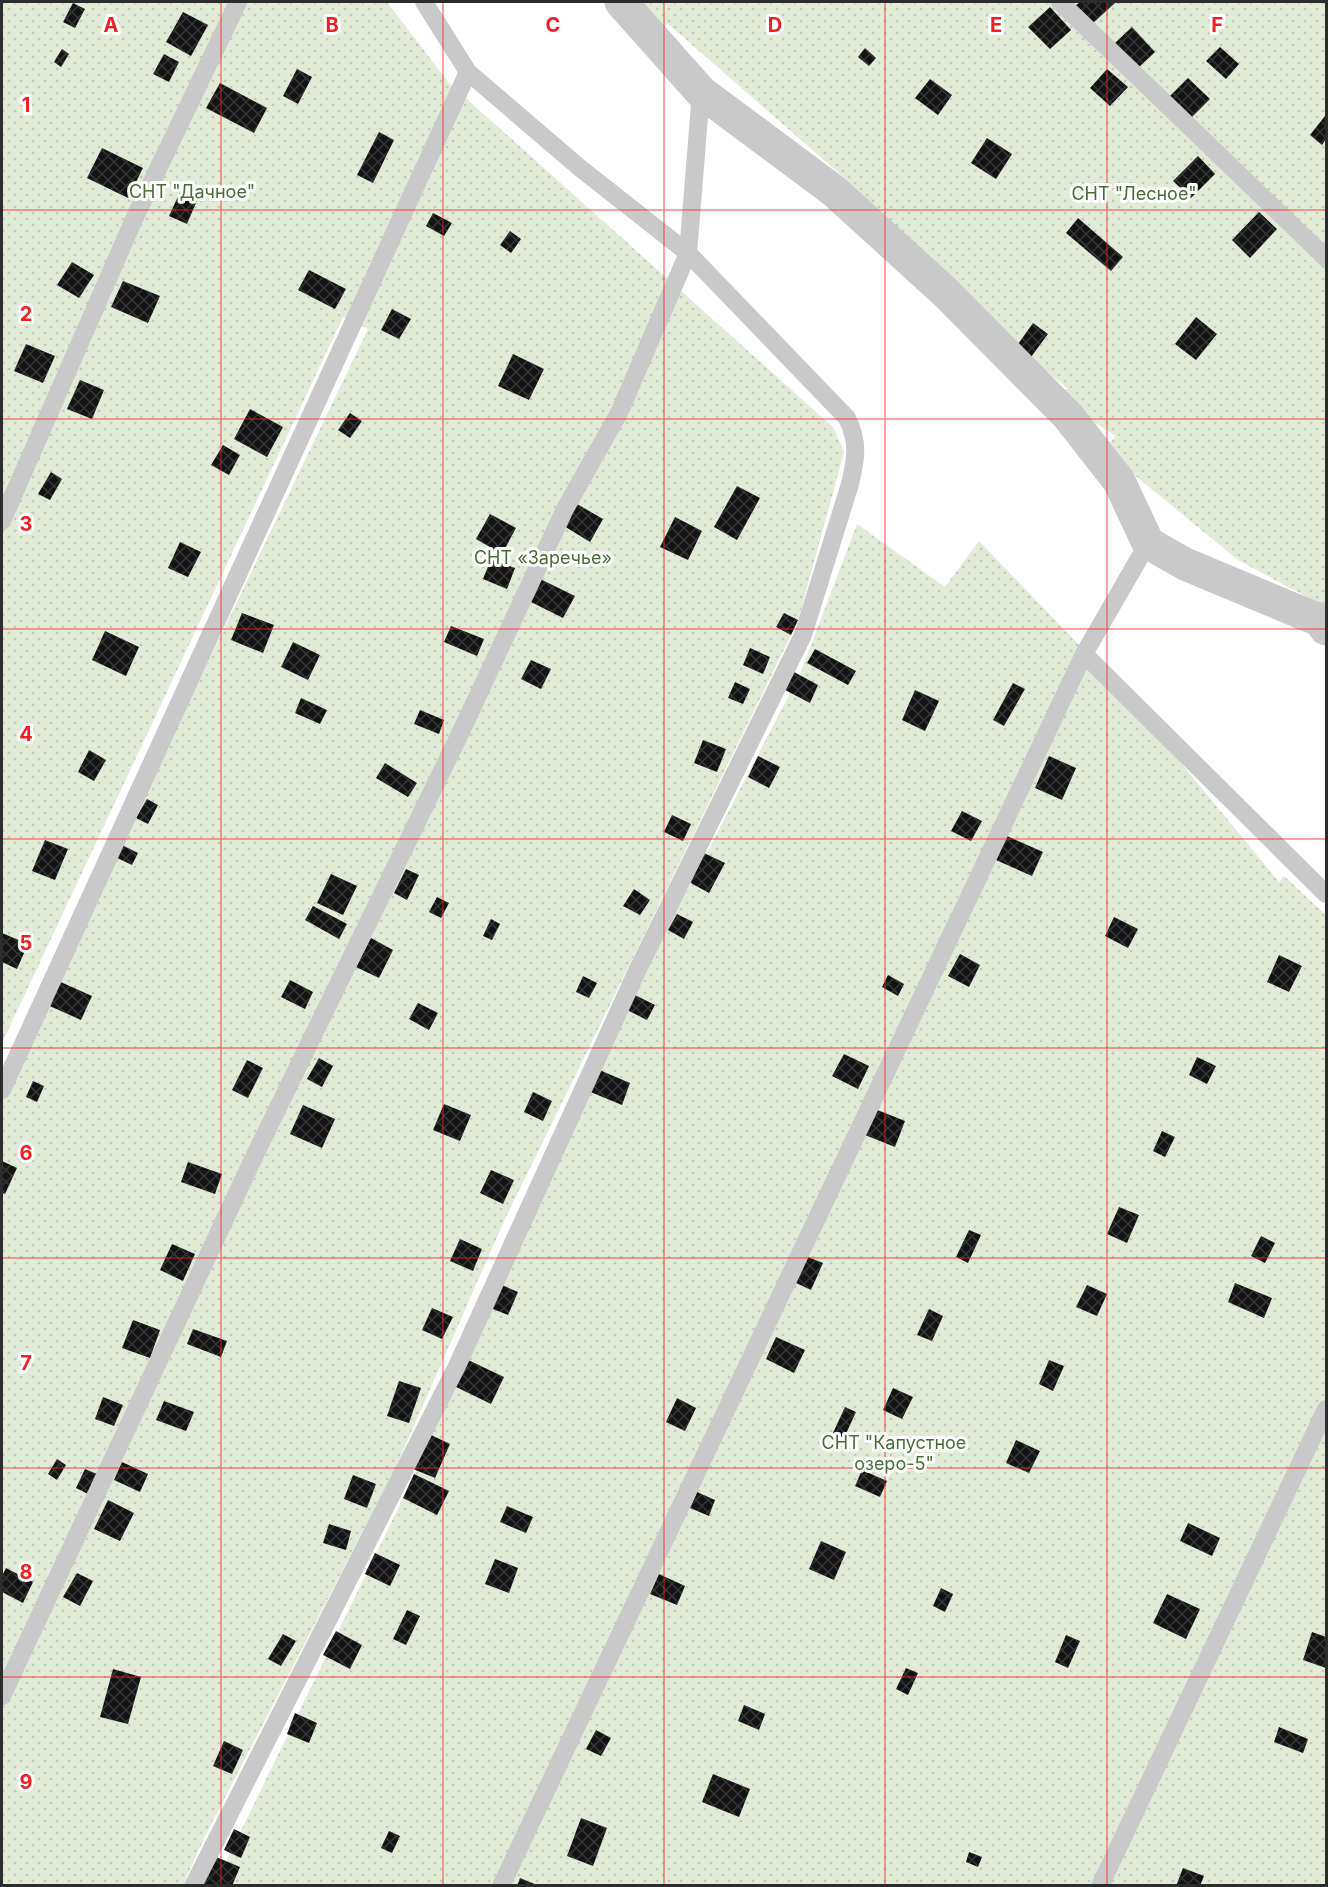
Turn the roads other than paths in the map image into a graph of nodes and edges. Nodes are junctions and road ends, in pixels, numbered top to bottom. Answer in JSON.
{"nodes":[{"id":1,"x":238,"y":2,"type":"edge"},
{"id":2,"x":424,"y":2,"type":"edge"},
{"id":3,"x":621,"y":2,"type":"edge"},
{"id":4,"x":1060,"y":2,"type":"edge"},
{"id":5,"x":468,"y":72,"type":"junction"},
{"id":6,"x":701,"y":92,"type":"junction"},
{"id":7,"x":688,"y":253,"type":"junction"},
{"id":8,"x":1326,"y":258,"type":"edge"},
{"id":9,"x":2,"y":521,"type":"edge"},
{"id":10,"x":1148,"y":543,"type":"junction"},
{"id":11,"x":1326,"y":629,"type":"edge"},
{"id":12,"x":1084,"y":654,"type":"junction"},
{"id":13,"x":1326,"y":894,"type":"edge"},
{"id":14,"x":2,"y":1090,"type":"edge"},
{"id":15,"x":1326,"y":1409,"type":"edge"},
{"id":16,"x":2,"y":1696,"type":"edge"},
{"id":17,"x":193,"y":1886,"type":"edge"},
{"id":18,"x":501,"y":1886,"type":"edge"},
{"id":19,"x":1100,"y":1886,"type":"edge"}],
"edges":[{"from":1,"to":9,"type":"lane"},
{"from":2,"to":5,"type":"lane"},
{"from":3,"to":6,"type":"street"},
{"from":4,"to":8,"type":"lane"},
{"from":5,"to":7,"type":"lane"},
{"from":5,"to":14,"type":"lane"},
{"from":6,"to":7,"type":"lane"},
{"from":6,"to":10,"type":"street"},
{"from":7,"to":16,"type":"lane"},
{"from":7,"to":17,"type":"lane"},
{"from":10,"to":11,"type":"street"},
{"from":10,"to":12,"type":"lane"},
{"from":12,"to":13,"type":"lane"},
{"from":12,"to":18,"type":"lane"},
{"from":15,"to":19,"type":"lane"}]}
